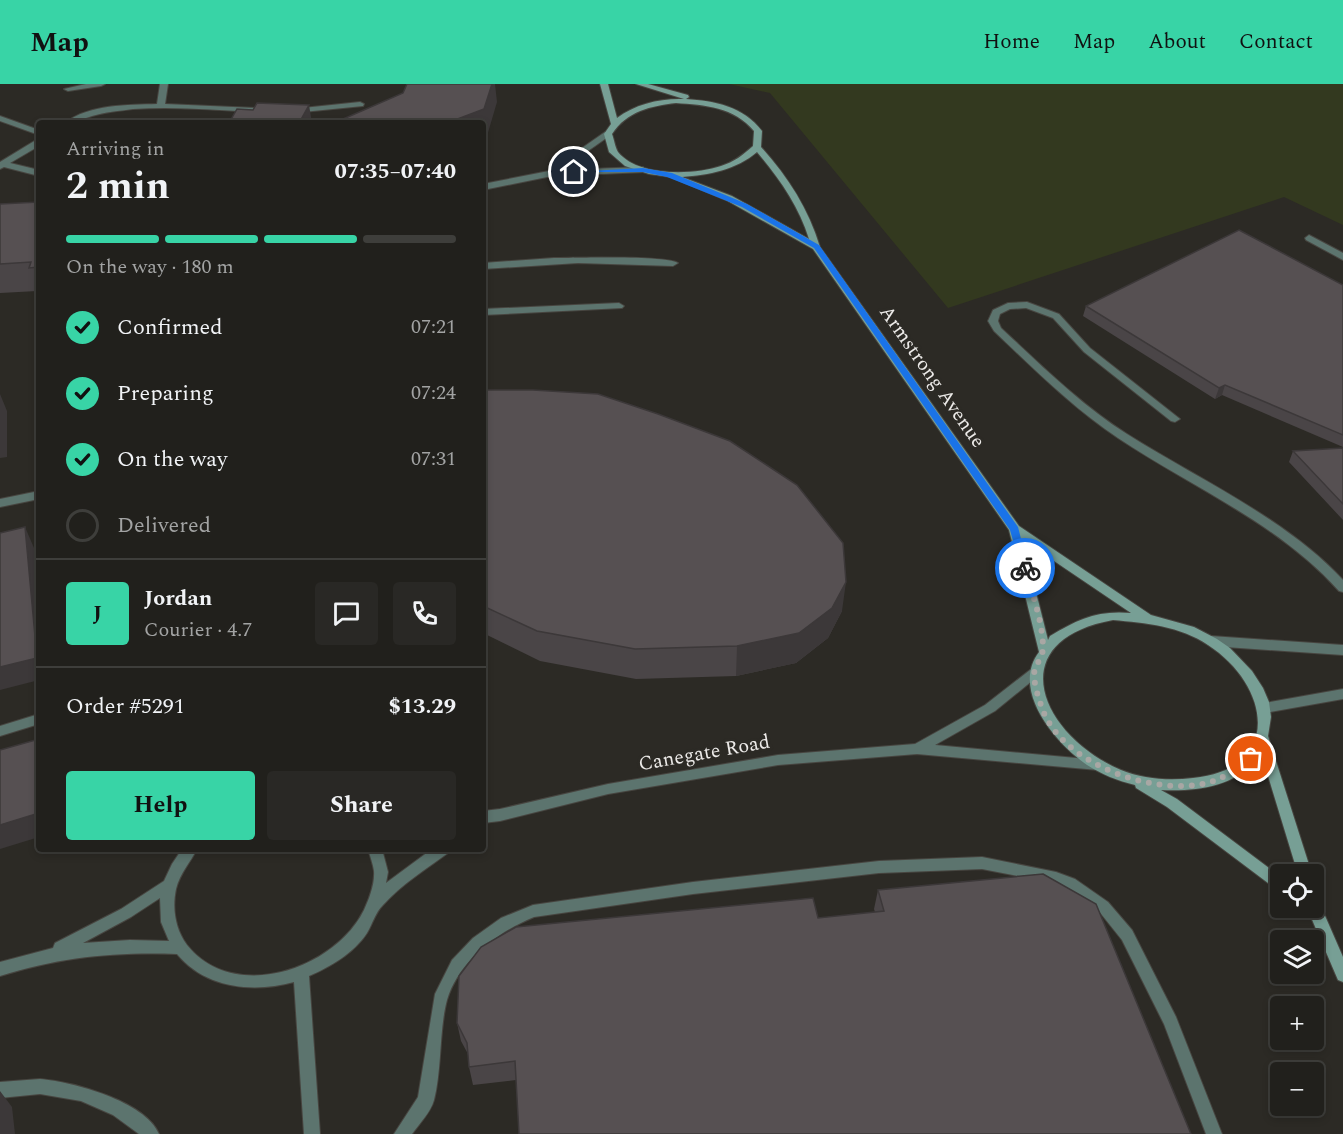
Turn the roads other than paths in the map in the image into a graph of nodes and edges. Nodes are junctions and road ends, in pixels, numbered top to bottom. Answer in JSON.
{"nodes":[{"id":1,"x":101,"y":84,"type":"edge"},
{"id":2,"x":604,"y":84,"type":"edge"},
{"id":3,"x":640,"y":84,"type":"edge"},
{"id":4,"x":166,"y":85,"type":"edge"},
{"id":5,"x":68,"y":89,"type":"dead end"},
{"id":6,"x":360,"y":104,"type":"dead end"},
{"id":7,"x":708,"y":104,"type":"junction"},
{"id":8,"x":161,"y":107,"type":"junction"},
{"id":9,"x":265,"y":111,"type":"edge"},
{"id":10,"x":284,"y":111,"type":"edge"},
{"id":11,"x":0,"y":118,"type":"edge"},
{"id":12,"x":78,"y":120,"type":"edge"},
{"id":13,"x":614,"y":123,"type":"junction"},
{"id":14,"x":36,"y":132,"type":"edge"},
{"id":15,"x":608,"y":134,"type":"junction"},
{"id":16,"x":36,"y":144,"type":"edge"},
{"id":17,"x":758,"y":147,"type":"junction"},
{"id":18,"x":26,"y":150,"type":"junction"},
{"id":19,"x":36,"y":153,"type":"edge"},
{"id":20,"x":2,"y":165,"type":"edge"},
{"id":21,"x":643,"y":170,"type":"junction"},
{"id":22,"x":36,"y":172,"type":"edge"},
{"id":23,"x":552,"y":173,"type":"junction"},
{"id":24,"x":669,"y":175,"type":"junction"},
{"id":25,"x":486,"y":186,"type":"edge"},
{"id":26,"x":1309,"y":238,"type":"dead end"},
{"id":27,"x":816,"y":247,"type":"junction"},
{"id":28,"x":1343,"y":257,"type":"edge"},
{"id":29,"x":673,"y":263,"type":"dead end"},
{"id":30,"x":486,"y":266,"type":"edge"},
{"id":31,"x":619,"y":306,"type":"dead end"},
{"id":32,"x":486,"y":312,"type":"edge"},
{"id":33,"x":1175,"y":419,"type":"dead end"},
{"id":34,"x":36,"y":496,"type":"edge"},
{"id":35,"x":0,"y":503,"type":"edge"},
{"id":36,"x":1015,"y":529,"type":"junction"},
{"id":37,"x":1343,"y":588,"type":"edge"},
{"id":38,"x":1146,"y":618,"type":"junction"},
{"id":39,"x":1211,"y":641,"type":"junction"},
{"id":40,"x":1044,"y":650,"type":"junction"},
{"id":41,"x":1343,"y":650,"type":"edge"},
{"id":42,"x":1034,"y":673,"type":"junction"},
{"id":43,"x":1343,"y":694,"type":"edge"},
{"id":44,"x":1264,"y":708,"type":"junction"},
{"id":45,"x":36,"y":720,"type":"edge"},
{"id":46,"x":0,"y":731,"type":"edge"},
{"id":47,"x":1263,"y":738,"type":"junction"},
{"id":48,"x":917,"y":749,"type":"junction"},
{"id":49,"x":1098,"y":765,"type":"junction"},
{"id":50,"x":1136,"y":780,"type":"junction"},
{"id":51,"x":500,"y":815,"type":"junction"},
{"id":52,"x":486,"y":817,"type":"edge"},
{"id":53,"x":486,"y":823,"type":"edge"},
{"id":54,"x":188,"y":852,"type":"edge"},
{"id":55,"x":376,"y":852,"type":"edge"},
{"id":56,"x":439,"y":852,"type":"edge"},
{"id":57,"x":1302,"y":864,"type":"edge"},
{"id":58,"x":1270,"y":877,"type":"edge"},
{"id":59,"x":169,"y":885,"type":"junction"},
{"id":60,"x":376,"y":902,"type":"junction"},
{"id":61,"x":1318,"y":918,"type":"edge"},
{"id":62,"x":178,"y":948,"type":"junction"},
{"id":63,"x":48,"y":954,"type":"junction"},
{"id":64,"x":0,"y":969,"type":"edge"},
{"id":65,"x":301,"y":973,"type":"junction"},
{"id":66,"x":1343,"y":975,"type":"edge"},
{"id":67,"x":0,"y":1090,"type":"edge"},
{"id":68,"x":151,"y":1134,"type":"edge"},
{"id":69,"x":312,"y":1134,"type":"edge"},
{"id":70,"x":402,"y":1134,"type":"edge"},
{"id":71,"x":1214,"y":1134,"type":"edge"}],
"edges":[{"from":1,"to":5,"type":"street"},
{"from":2,"to":13,"type":"street"},
{"from":3,"to":7,"type":"street","name":"Armstrong Avenue"},
{"from":4,"to":8,"type":"street"},
{"from":6,"to":10,"type":"street"},
{"from":7,"to":13,"type":"street","name":"Armstrong Avenue"},
{"from":7,"to":17,"type":"street","name":"Armstrong Avenue"},
{"from":8,"to":9,"type":"street"},
{"from":8,"to":12,"type":"street"},
{"from":11,"to":14,"type":"street"},
{"from":13,"to":15,"type":"street"},
{"from":15,"to":21,"type":"street","name":"Armstrong Avenue"},
{"from":15,"to":23,"type":"street"},
{"from":16,"to":18,"type":"street"},
{"from":17,"to":24,"type":"street","name":"Armstrong Avenue"},
{"from":17,"to":27,"type":"street","name":"Armstrong Avenue"},
{"from":18,"to":19,"type":"street"},
{"from":18,"to":20,"type":"street"},
{"from":20,"to":22,"type":"street"},
{"from":21,"to":23,"type":"street"},
{"from":21,"to":24,"type":"street","name":"Armstrong Avenue"},
{"from":23,"to":25,"type":"street"},
{"from":24,"to":27,"type":"street","name":"Armstrong Avenue"},
{"from":26,"to":28,"type":"street"},
{"from":27,"to":36,"type":"street","name":"Armstrong Avenue"},
{"from":29,"to":30,"type":"street"},
{"from":31,"to":32,"type":"street"},
{"from":33,"to":37,"type":"street"},
{"from":34,"to":35,"type":"street"},
{"from":36,"to":38,"type":"street","name":"Armstrong Avenue"},
{"from":36,"to":40,"type":"street","name":"Armstrong Avenue"},
{"from":38,"to":39,"type":"street","name":"Armstrong Avenue"},
{"from":38,"to":40,"type":"street","name":"Armstrong Avenue"},
{"from":39,"to":41,"type":"street"},
{"from":39,"to":44,"type":"street","name":"Armstrong Avenue"},
{"from":40,"to":42,"type":"street","name":"Armstrong Avenue"},
{"from":42,"to":48,"type":"street","name":"Canegate Road"},
{"from":42,"to":49,"type":"street"},
{"from":43,"to":44,"type":"street"},
{"from":44,"to":47,"type":"street","name":"Armstrong Avenue"},
{"from":45,"to":46,"type":"street"},
{"from":47,"to":50,"type":"street"},
{"from":47,"to":57,"type":"street","name":"Armstrong Avenue"},
{"from":48,"to":49,"type":"street","name":"Canegate Road"},
{"from":48,"to":51,"type":"street","name":"Canegate Road"},
{"from":49,"to":50,"type":"street"},
{"from":50,"to":58,"type":"street"},
{"from":51,"to":52,"type":"street","name":"Canegate Road"},
{"from":51,"to":53,"type":"street","name":"Canegate Road"},
{"from":54,"to":59,"type":"street"},
{"from":55,"to":60,"type":"street"},
{"from":56,"to":60,"type":"street"},
{"from":59,"to":62,"type":"street"},
{"from":59,"to":63,"type":"street"},
{"from":60,"to":65,"type":"street"},
{"from":61,"to":66,"type":"street"},
{"from":62,"to":63,"type":"street"},
{"from":62,"to":65,"type":"street"},
{"from":63,"to":64,"type":"street"},
{"from":65,"to":69,"type":"street"},
{"from":67,"to":68,"type":"street"},
{"from":70,"to":71,"type":"street"}]}
